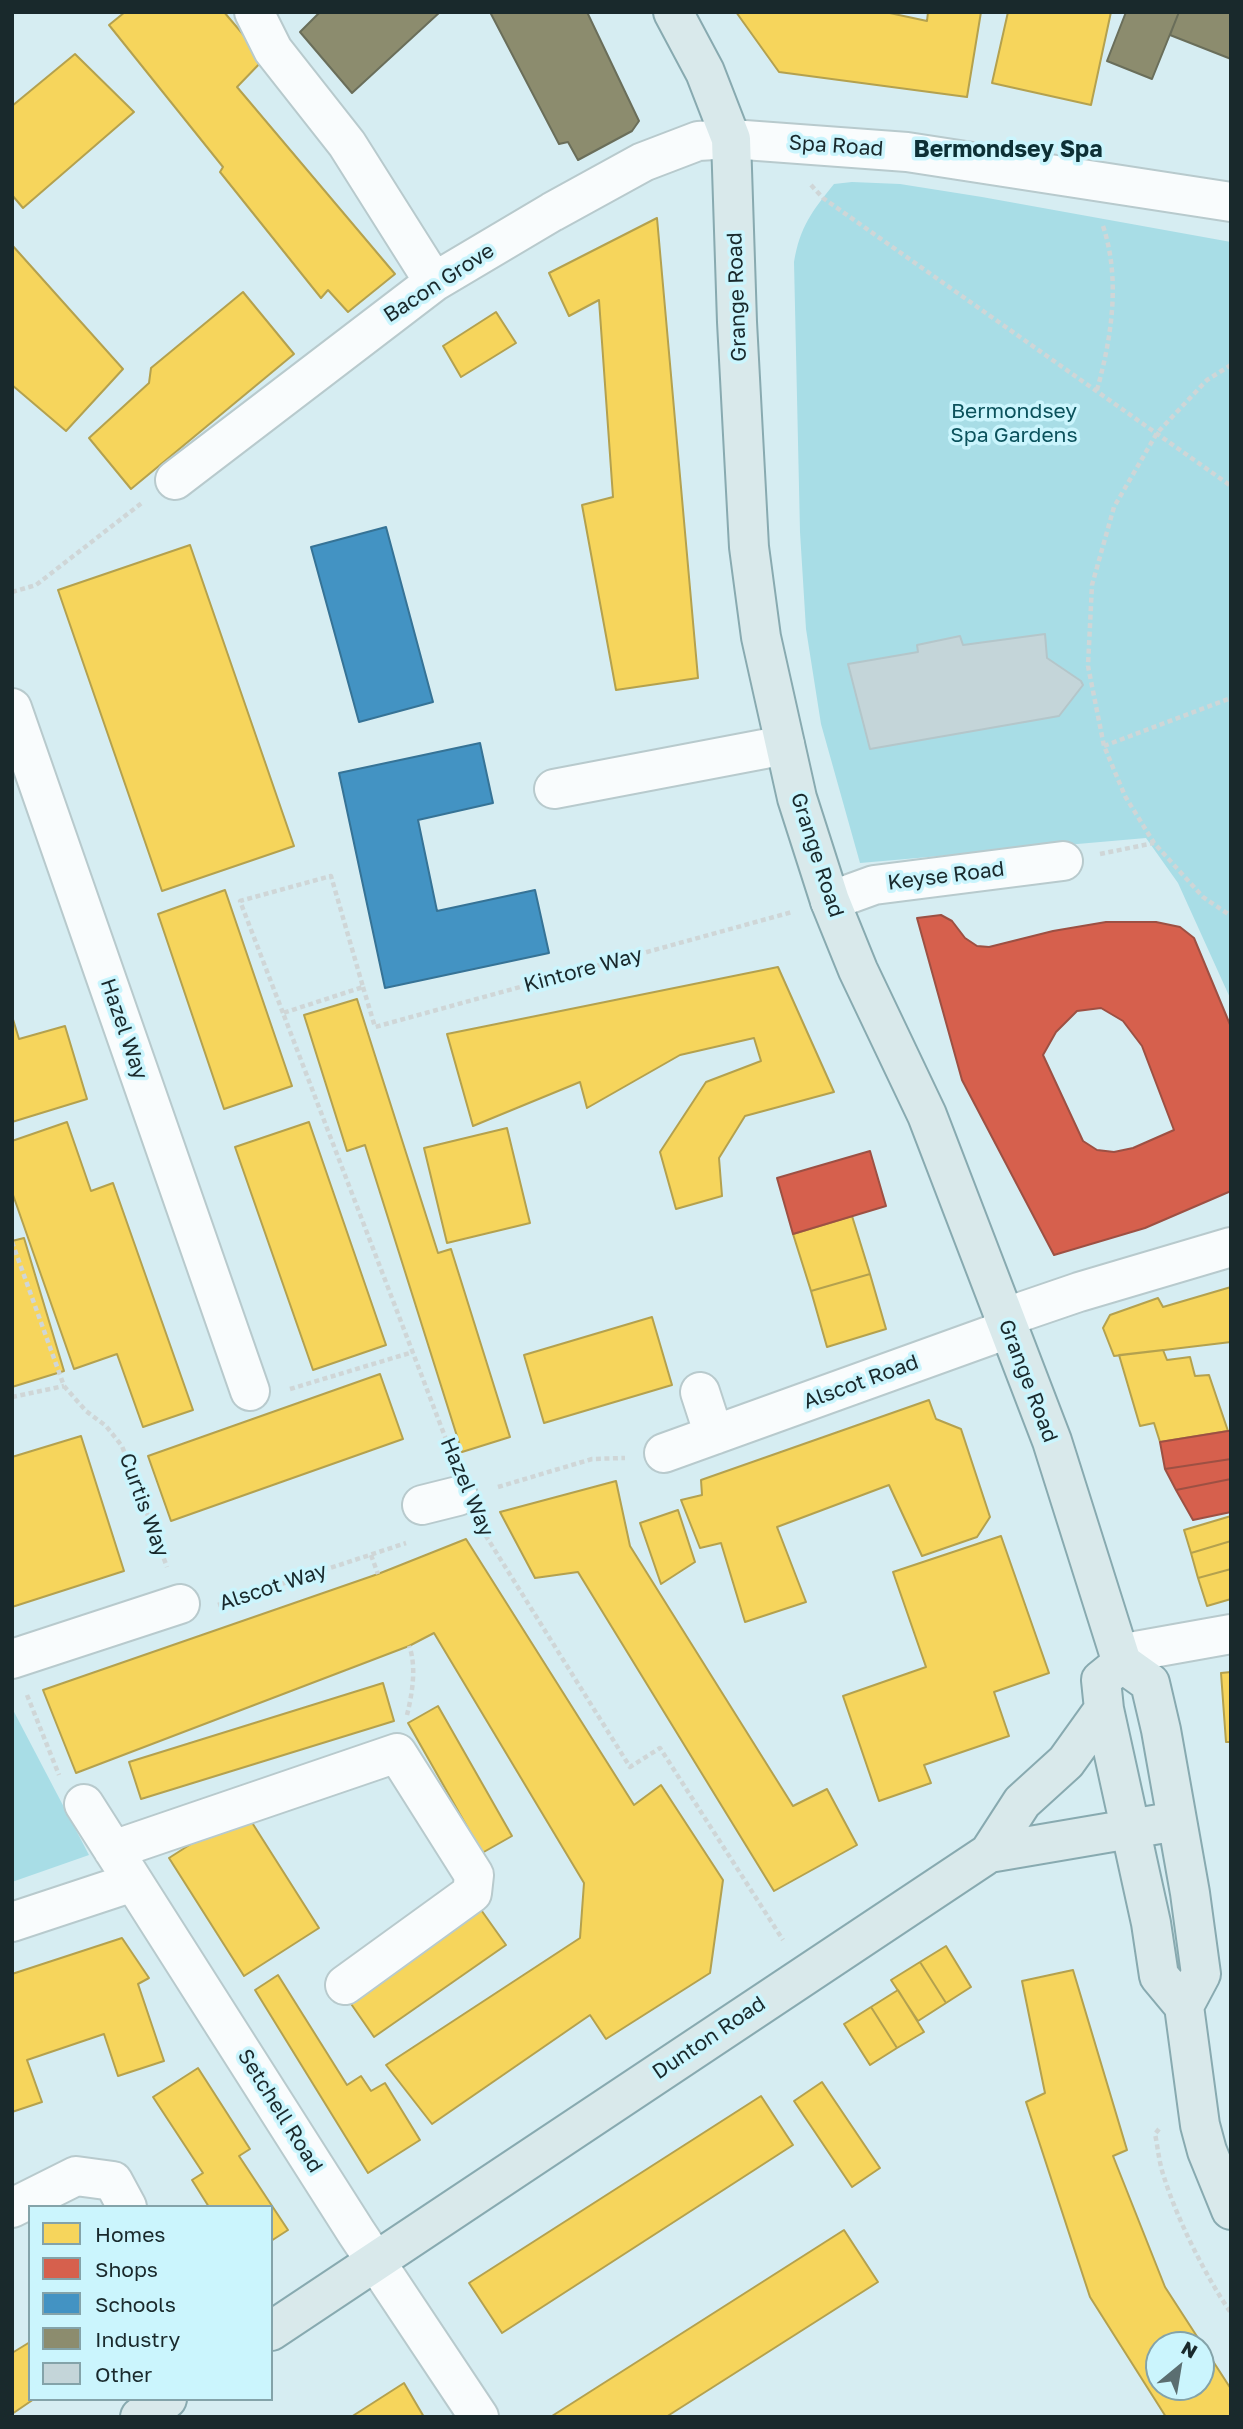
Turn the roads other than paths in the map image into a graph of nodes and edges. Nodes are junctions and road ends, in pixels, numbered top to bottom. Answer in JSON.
{"nodes":[{"id":1,"x":254,"y":12,"type":"edge"},
{"id":2,"x":673,"y":12,"type":"edge"},
{"id":3,"x":731,"y":139,"type":"junction"},
{"id":4,"x":1231,"y":202,"type":"edge"},
{"id":5,"x":434,"y":282,"type":"junction"},
{"id":6,"x":175,"y":480,"type":"road end"},
{"id":7,"x":12,"y":708,"type":"edge"},
{"id":8,"x":785,"y":745,"type":"junction"},
{"id":9,"x":554,"y":789,"type":"dead end"},
{"id":10,"x":1063,"y":861,"type":"road end"},
{"id":11,"x":830,"y":901,"type":"junction"},
{"id":12,"x":1231,"y":1247,"type":"edge"},
{"id":13,"x":1005,"y":1323,"type":"junction"},
{"id":14,"x":250,"y":1391,"type":"road end"},
{"id":15,"x":700,"y":1392,"type":"dead end"},
{"id":16,"x":714,"y":1435,"type":"junction"},
{"id":17,"x":664,"y":1453,"type":"dead end"},
{"id":18,"x":180,"y":1604,"type":"road end"},
{"id":19,"x":1231,"y":1634,"type":"edge"},
{"id":20,"x":1120,"y":1659,"type":"junction"},
{"id":21,"x":17,"y":1671,"type":"edge"},
{"id":22,"x":1104,"y":1709,"type":"junction"},
{"id":23,"x":84,"y":1804,"type":"road end"},
{"id":24,"x":1177,"y":1821,"type":"junction"},
{"id":25,"x":1130,"y":1828,"type":"junction"},
{"id":26,"x":113,"y":1850,"type":"junction"},
{"id":27,"x":989,"y":1853,"type":"junction"},
{"id":28,"x":133,"y":1882,"type":"junction"},
{"id":29,"x":12,"y":1922,"type":"edge"},
{"id":30,"x":345,"y":1985,"type":"dead end"},
{"id":31,"x":1184,"y":2006,"type":"junction"},
{"id":32,"x":126,"y":2205,"type":"edge"},
{"id":33,"x":12,"y":2208,"type":"edge"},
{"id":34,"x":1231,"y":2210,"type":"edge"},
{"id":35,"x":376,"y":2263,"type":"junction"},
{"id":36,"x":273,"y":2330,"type":"edge"},
{"id":37,"x":164,"y":2401,"type":"edge"},
{"id":38,"x":140,"y":2417,"type":"edge"},
{"id":39,"x":479,"y":2417,"type":"edge"}],
"edges":[{"from":1,"to":5,"type":"street"},
{"from":2,"to":3,"type":"main road","name":"Grange Road"},
{"from":3,"to":4,"type":"street","name":"Spa Road"},
{"from":3,"to":5,"type":"street","name":"Bacon Grove"},
{"from":3,"to":8,"type":"main road","name":"Grange Road"},
{"from":5,"to":6,"type":"street","name":"Bacon Grove"},
{"from":7,"to":14,"type":"street","name":"Hazel Way"},
{"from":8,"to":9,"type":"street"},
{"from":8,"to":11,"type":"main road","name":"Grange Road"},
{"from":10,"to":11,"type":"street","name":"Keyse Road"},
{"from":11,"to":13,"type":"main road","name":"Grange Road"},
{"from":12,"to":13,"type":"street","name":"Alscot Road"},
{"from":13,"to":16,"type":"street","name":"Alscot Road"},
{"from":13,"to":20,"type":"main road","name":"Grange Road"},
{"from":15,"to":16,"type":"street"},
{"from":16,"to":17,"type":"street","name":"Alscot Road"},
{"from":18,"to":21,"type":"street"},
{"from":19,"to":20,"type":"street"},
{"from":20,"to":22,"type":"main road"},
{"from":20,"to":24,"type":"main road"},
{"from":22,"to":25,"type":"main road"},
{"from":22,"to":27,"type":"main road"},
{"from":23,"to":26,"type":"street","name":"Setchell Road"},
{"from":24,"to":25,"type":"main road","name":"Dunton Road"},
{"from":24,"to":31,"type":"main road"},
{"from":25,"to":27,"type":"main road","name":"Dunton Road"},
{"from":25,"to":31,"type":"main road"},
{"from":26,"to":28,"type":"street","name":"Setchell Road"},
{"from":26,"to":30,"type":"street"},
{"from":27,"to":35,"type":"main road","name":"Dunton Road"},
{"from":28,"to":29,"type":"street"},
{"from":28,"to":35,"type":"street","name":"Setchell Road"},
{"from":31,"to":34,"type":"main road"},
{"from":32,"to":33,"type":"street"},
{"from":35,"to":36,"type":"main road","name":"Dunton Road"},
{"from":35,"to":39,"type":"street","name":"Setchell Road"},
{"from":37,"to":38,"type":"main road"}]}
